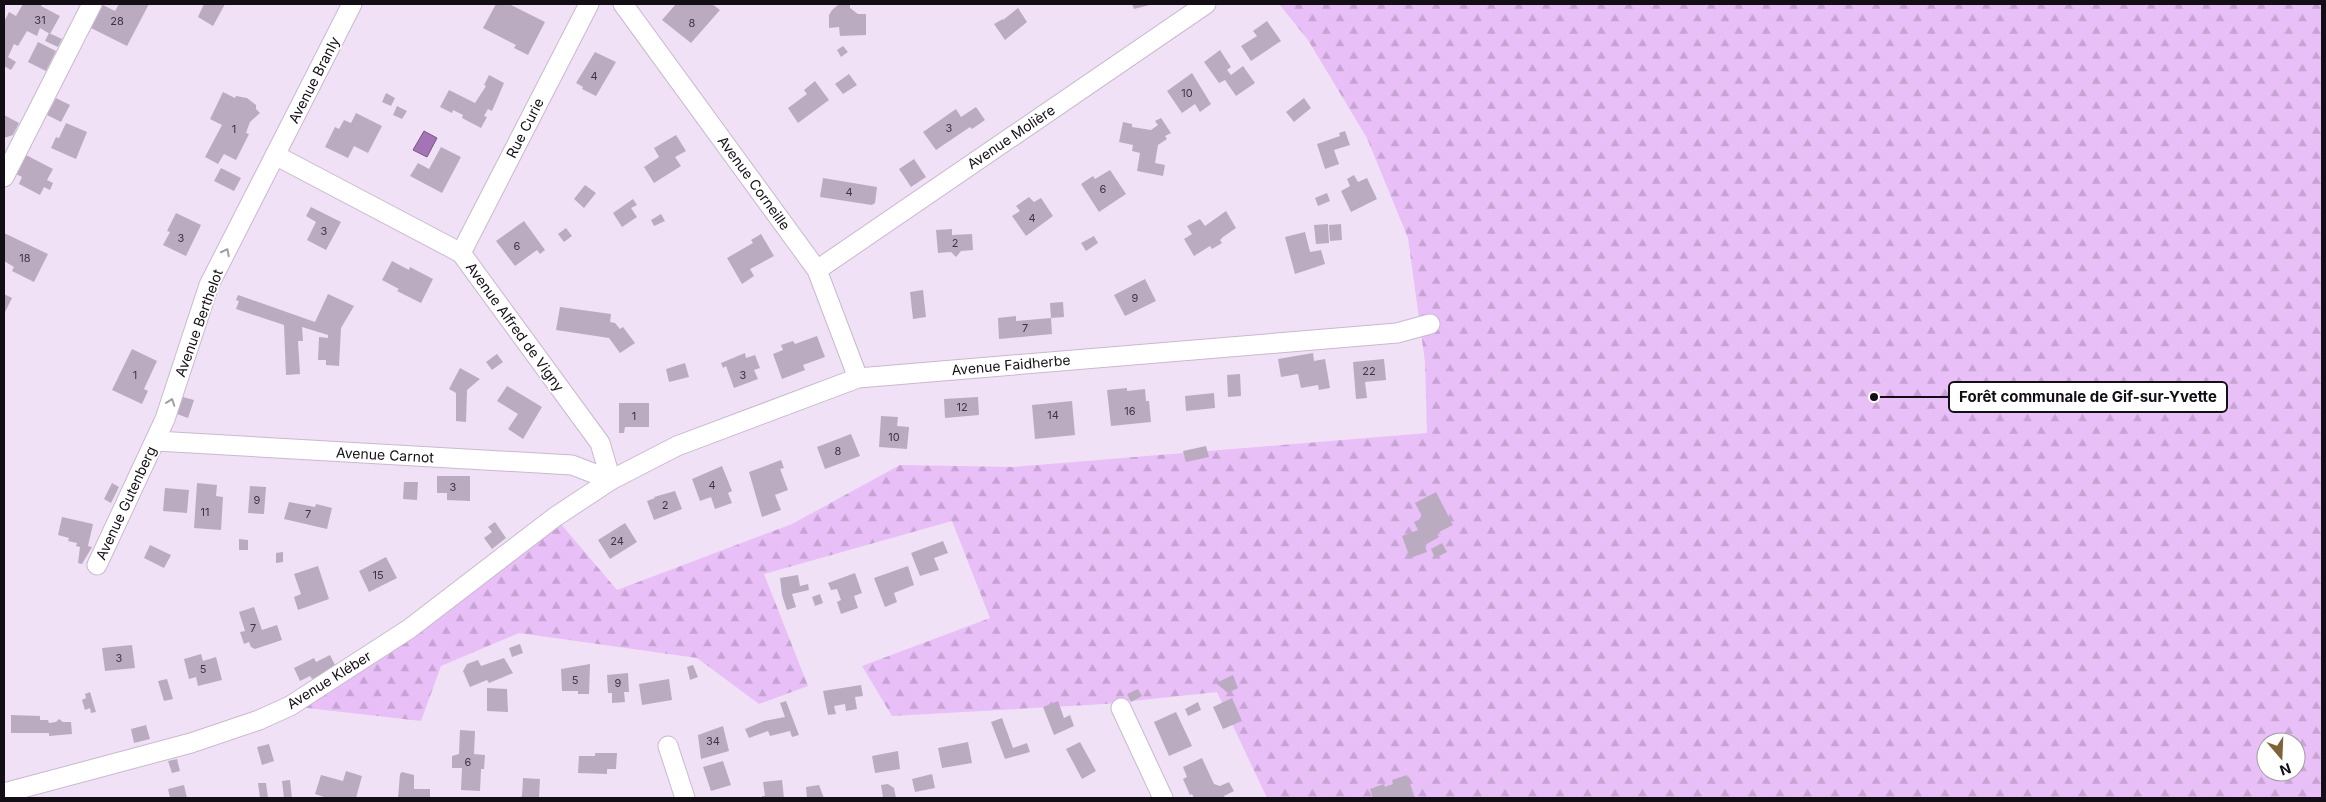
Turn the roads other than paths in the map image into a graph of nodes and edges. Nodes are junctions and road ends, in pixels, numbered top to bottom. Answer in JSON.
{"nodes":[{"id":1,"x":92,"y":4,"type":"edge"},
{"id":2,"x":352,"y":4,"type":"edge"},
{"id":3,"x":589,"y":4,"type":"edge"},
{"id":4,"x":623,"y":4,"type":"edge"},
{"id":5,"x":1206,"y":4,"type":"edge"},
{"id":6,"x":275,"y":155,"type":"junction"},
{"id":7,"x":4,"y":177,"type":"edge"},
{"id":8,"x":461,"y":253,"type":"junction"},
{"id":9,"x":817,"y":270,"type":"junction"},
{"id":10,"x":1430,"y":324,"type":"dead end"},
{"id":11,"x":858,"y":378,"type":"junction"},
{"id":12,"x":156,"y":441,"type":"junction"},
{"id":13,"x":611,"y":480,"type":"junction"},
{"id":14,"x":97,"y":565,"type":"dead end"},
{"id":15,"x":1122,"y":708,"type":"dead end"},
{"id":16,"x":668,"y":746,"type":"dead end"},
{"id":17,"x":4,"y":793,"type":"edge"},
{"id":18,"x":685,"y":798,"type":"edge"},
{"id":19,"x":1163,"y":798,"type":"edge"}],
"edges":[{"from":1,"to":7,"type":"street"},
{"from":2,"to":6,"type":"street","name":"Avenue Branly"},
{"from":3,"to":8,"type":"street","name":"Rue Curie"},
{"from":4,"to":9,"type":"street","name":"Avenue Corneille"},
{"from":5,"to":9,"type":"street","name":"Avenue Molière"},
{"from":6,"to":8,"type":"street","name":"Avenue Alfred de Vigny"},
{"from":12,"to":6,"type":"street","name":"Avenue Berthelot","one_way":true},
{"from":8,"to":13,"type":"street","name":"Avenue Alfred de Vigny"},
{"from":9,"to":11,"type":"street","name":"Avenue Corneille"},
{"from":10,"to":11,"type":"street","name":"Avenue Faidherbe"},
{"from":11,"to":13,"type":"street","name":"Avenue Faidherbe"},
{"from":12,"to":13,"type":"street","name":"Avenue Carnot"},
{"from":12,"to":14,"type":"street","name":"Avenue Gutenberg"},
{"from":13,"to":17,"type":"street","name":"Avenue Kléber"},
{"from":15,"to":19,"type":"street"},
{"from":16,"to":18,"type":"street"}]}
